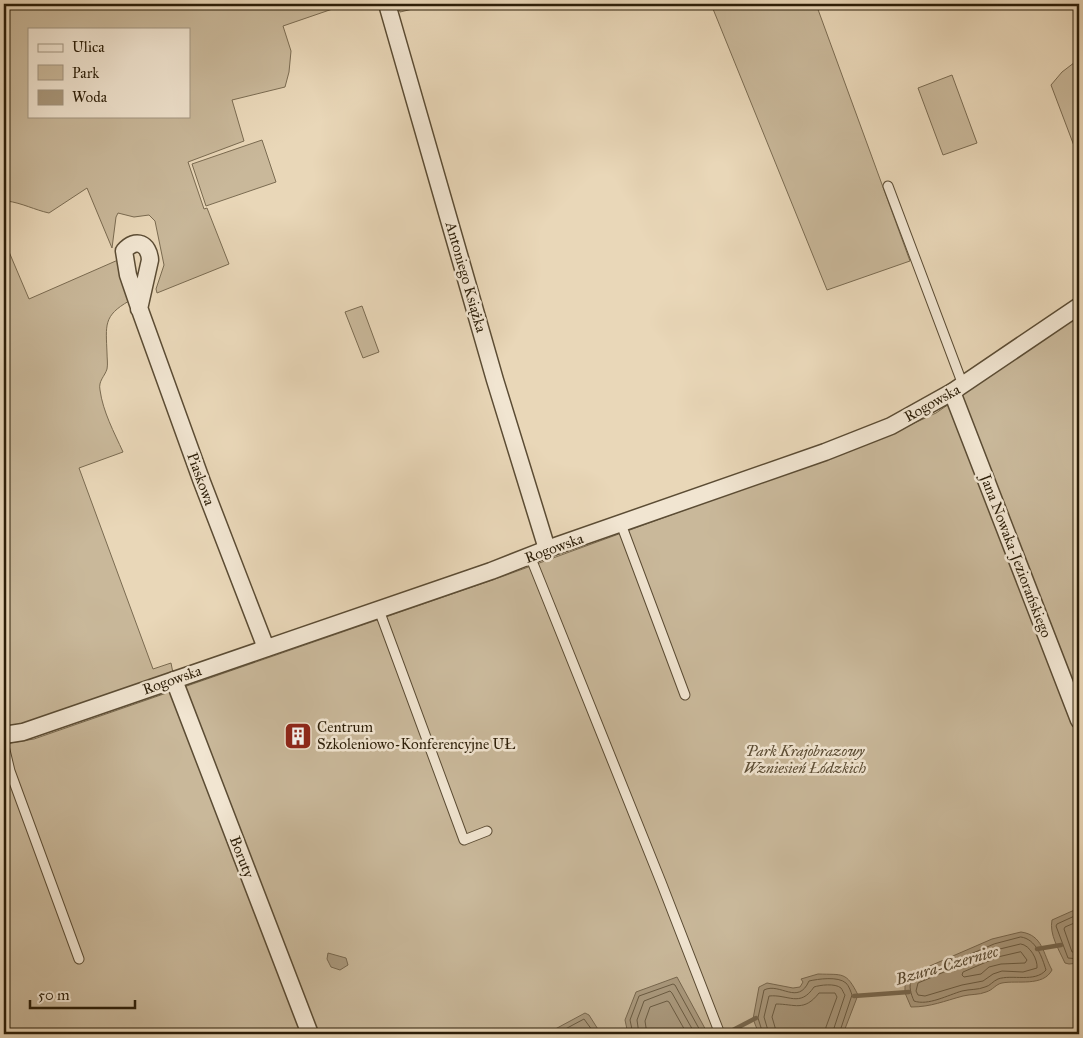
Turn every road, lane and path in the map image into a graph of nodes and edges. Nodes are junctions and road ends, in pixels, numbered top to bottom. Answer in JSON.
{"nodes":[{"id":1,"x":387,"y":4,"type":"edge"},
{"id":2,"x":888,"y":186,"type":"dead end"},
{"id":3,"x":1079,"y":306,"type":"edge"},
{"id":4,"x":139,"y":309,"type":"dead end"},
{"id":5,"x":957,"y":389,"type":"junction"},
{"id":6,"x":621,"y":524,"type":"junction"},
{"id":7,"x":548,"y":549,"type":"junction"},
{"id":8,"x":530,"y":556,"type":"junction"},
{"id":9,"x":379,"y":610,"type":"junction"},
{"id":10,"x":266,"y":648,"type":"junction"},
{"id":11,"x":174,"y":680,"type":"junction"},
{"id":12,"x":685,"y":695,"type":"dead end"},
{"id":13,"x":1079,"y":720,"type":"edge"},
{"id":14,"x":4,"y":735,"type":"edge"},
{"id":15,"x":4,"y":746,"type":"edge"},
{"id":16,"x":488,"y":831,"type":"dead end"},
{"id":17,"x":79,"y":959,"type":"dead end"},
{"id":18,"x":310,"y":1034,"type":"edge"},
{"id":19,"x":720,"y":1034,"type":"edge"}],
"edges":[{"from":1,"to":7,"type":"street","name":"Antoniego Książka"},
{"from":2,"to":5,"type":"lane"},
{"from":3,"to":5,"type":"street","name":"Rogowska"},
{"from":4,"to":10,"type":"street","name":"Piaskowa"},
{"from":5,"to":6,"type":"street","name":"Rogowska"},
{"from":5,"to":13,"type":"street","name":"Jana Nowaka-Jeziorańskiego"},
{"from":6,"to":7,"type":"street","name":"Rogowska"},
{"from":6,"to":12,"type":"lane"},
{"from":7,"to":8,"type":"street","name":"Rogowska"},
{"from":8,"to":9,"type":"street","name":"Rogowska"},
{"from":8,"to":19,"type":"lane"},
{"from":9,"to":10,"type":"street","name":"Rogowska"},
{"from":9,"to":16,"type":"lane"},
{"from":10,"to":11,"type":"street","name":"Rogowska"},
{"from":11,"to":14,"type":"street","name":"Rogowska"},
{"from":11,"to":18,"type":"street","name":"Boruty"},
{"from":15,"to":17,"type":"lane"}]}
